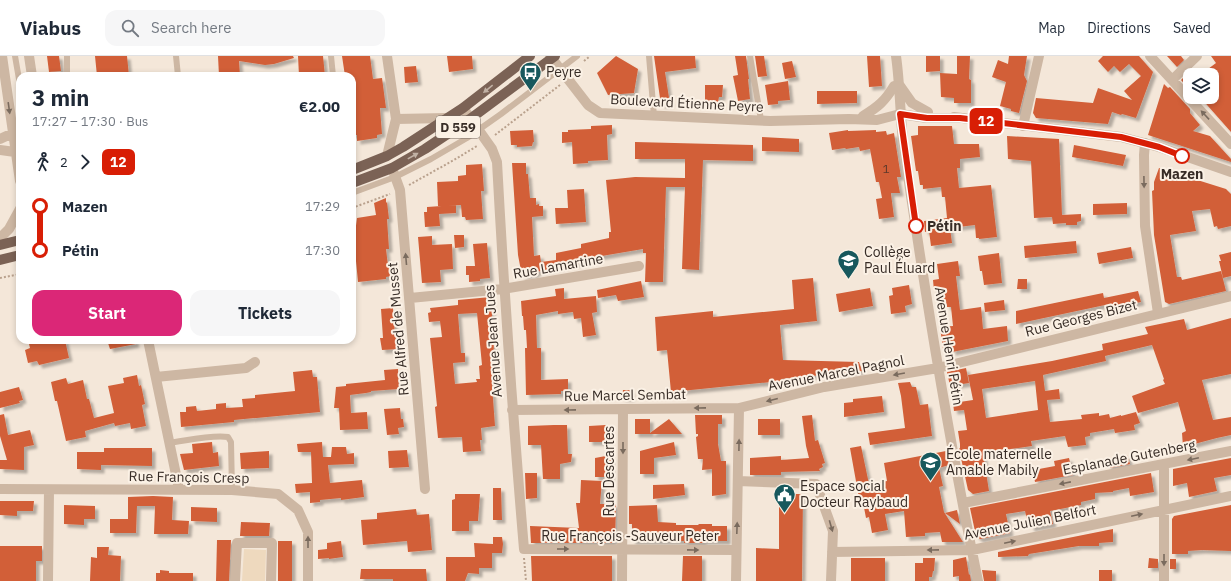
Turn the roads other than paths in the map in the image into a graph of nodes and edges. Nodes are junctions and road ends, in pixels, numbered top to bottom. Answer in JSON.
{"nodes":[{"id":1,"x":2,"y":56,"type":"edge"},
{"id":2,"x":15,"y":56,"type":"edge"},
{"id":3,"x":29,"y":56,"type":"edge"},
{"id":4,"x":66,"y":56,"type":"edge"},
{"id":5,"x":176,"y":56,"type":"edge"},
{"id":6,"x":331,"y":56,"type":"edge"},
{"id":7,"x":387,"y":56,"type":"edge"},
{"id":8,"x":530,"y":56,"type":"edge"},
{"id":9,"x":577,"y":56,"type":"edge"},
{"id":10,"x":649,"y":56,"type":"edge"},
{"id":11,"x":750,"y":56,"type":"edge"},
{"id":12,"x":893,"y":56,"type":"edge"},
{"id":13,"x":896,"y":56,"type":"edge"},
{"id":14,"x":1039,"y":56,"type":"edge"},
{"id":15,"x":1150,"y":56,"type":"edge"},
{"id":16,"x":1197,"y":56,"type":"edge"},
{"id":17,"x":552,"y":57,"type":"edge"},
{"id":18,"x":18,"y":72,"type":"edge"},
{"id":19,"x":31,"y":72,"type":"edge"},
{"id":20,"x":67,"y":72,"type":"edge"},
{"id":21,"x":178,"y":72,"type":"edge"},
{"id":22,"x":333,"y":72,"type":"edge"},
{"id":23,"x":564,"y":73,"type":"junction"},
{"id":24,"x":1172,"y":80,"type":"junction"},
{"id":25,"x":897,"y":86,"type":"junction"},
{"id":26,"x":463,"y":108,"type":"junction"},
{"id":27,"x":928,"y":112,"type":"junction"},
{"id":28,"x":900,"y":114,"type":"junction"},
{"id":29,"x":654,"y":116,"type":"junction"},
{"id":30,"x":863,"y":116,"type":"junction"},
{"id":31,"x":447,"y":118,"type":"junction"},
{"id":32,"x":960,"y":118,"type":"junction"},
{"id":33,"x":396,"y":119,"type":"junction"},
{"id":34,"x":470,"y":119,"type":"junction"},
{"id":35,"x":849,"y":119,"type":"junction"},
{"id":36,"x":761,"y":120,"type":"junction"},
{"id":37,"x":1024,"y":126,"type":"junction"},
{"id":38,"x":479,"y":131,"type":"junction"},
{"id":39,"x":13,"y":133,"type":"junction"},
{"id":40,"x":0,"y":139,"type":"edge"},
{"id":41,"x":1145,"y":143,"type":"junction"},
{"id":42,"x":1231,"y":144,"type":"edge"},
{"id":43,"x":0,"y":150,"type":"edge"},
{"id":44,"x":16,"y":152,"type":"joint"},
{"id":45,"x":387,"y":156,"type":"junction"},
{"id":46,"x":356,"y":168,"type":"edge"},
{"id":47,"x":393,"y":172,"type":"junction"},
{"id":48,"x":1231,"y":172,"type":"edge"},
{"id":49,"x":356,"y":182,"type":"edge"},
{"id":50,"x":356,"y":192,"type":"edge"},
{"id":51,"x":16,"y":217,"type":"edge"},
{"id":52,"x":0,"y":238,"type":"edge"},
{"id":53,"x":16,"y":241,"type":"edge"},
{"id":54,"x":0,"y":245,"type":"edge"},
{"id":55,"x":16,"y":256,"type":"edge"},
{"id":56,"x":0,"y":260,"type":"edge"},
{"id":57,"x":639,"y":266,"type":"dead end"},
{"id":58,"x":503,"y":289,"type":"junction"},
{"id":59,"x":1231,"y":296,"type":"edge"},
{"id":60,"x":410,"y":298,"type":"junction"},
{"id":61,"x":1158,"y":313,"type":"junction"},
{"id":62,"x":149,"y":344,"type":"edge"},
{"id":63,"x":255,"y":362,"type":"dead end"},
{"id":64,"x":938,"y":368,"type":"junction"},
{"id":65,"x":156,"y":377,"type":"junction"},
{"id":66,"x":740,"y":408,"type":"junction"},
{"id":67,"x":623,"y":409,"type":"junction"},
{"id":68,"x":512,"y":410,"type":"junction"},
{"id":69,"x":169,"y":444,"type":"junction"},
{"id":70,"x":1231,"y":451,"type":"edge"},
{"id":71,"x":1164,"y":465,"type":"junction"},
{"id":72,"x":738,"y":481,"type":"junction"},
{"id":73,"x":0,"y":488,"type":"edge"},
{"id":74,"x":178,"y":489,"type":"junction"},
{"id":75,"x":425,"y":489,"type":"dead end"},
{"id":76,"x":49,"y":490,"type":"junction"},
{"id":77,"x":232,"y":490,"type":"junction"},
{"id":78,"x":1231,"y":496,"type":"edge"},
{"id":79,"x":962,"y":503,"type":"junction"},
{"id":80,"x":1163,"y":510,"type":"junction"},
{"id":81,"x":524,"y":549,"type":"joint"},
{"id":82,"x":622,"y":549,"type":"junction"},
{"id":83,"x":736,"y":550,"type":"junction"},
{"id":84,"x":972,"y":550,"type":"junction"},
{"id":85,"x":832,"y":552,"type":"junction"},
{"id":86,"x":48,"y":581,"type":"edge"},
{"id":87,"x":235,"y":581,"type":"edge"},
{"id":88,"x":271,"y":581,"type":"edge"},
{"id":89,"x":308,"y":581,"type":"edge"},
{"id":90,"x":622,"y":581,"type":"edge"},
{"id":91,"x":736,"y":581,"type":"edge"},
{"id":92,"x":831,"y":581,"type":"edge"},
{"id":93,"x":978,"y":581,"type":"edge"},
{"id":94,"x":1164,"y":581,"type":"edge"}],
"edges":[{"from":1,"to":39,"type":"street","one_way":true},
{"from":2,"to":18,"type":"lane"},
{"from":3,"to":19,"type":"street"},
{"from":4,"to":20,"type":"lane"},
{"from":5,"to":21,"type":"lane"},
{"from":6,"to":22,"type":"lane"},
{"from":7,"to":33,"type":"street"},
{"from":8,"to":26,"type":"main road","number":"D 559","one_way":true},
{"from":9,"to":23,"type":"lane"},
{"from":10,"to":29,"type":"lane"},
{"from":11,"to":36,"type":"lane"},
{"from":12,"to":25,"type":"street"},
{"from":13,"to":25,"type":"street"},
{"from":14,"to":37,"type":"street"},
{"from":15,"to":24,"type":"street"},
{"from":16,"to":24,"type":"street"},
{"from":17,"to":23,"type":"street","name":"Boulevard Étienne Peyre"},
{"from":17,"to":34,"type":"main road","number":"D 559"},
{"from":23,"to":29,"type":"street","name":"Boulevard Étienne Peyre"},
{"from":23,"to":38,"type":"lane"},
{"from":42,"to":24,"type":"street","one_way":true},
{"from":25,"to":27,"type":"street"},
{"from":25,"to":28,"type":"street","name":"Avenue Henri Pétin"},
{"from":25,"to":30,"type":"street"},
{"from":26,"to":31,"type":"main road","number":"D 559"},
{"from":26,"to":34,"type":"street","name":"Avenue Jean Jues"},
{"from":27,"to":28,"type":"street"},
{"from":27,"to":32,"type":"street"},
{"from":28,"to":30,"type":"street","name":"Boulevard Étienne Peyre"},
{"from":28,"to":32,"type":"street"},
{"from":28,"to":35,"type":"street","name":"Boulevard Étienne Peyre"},
{"from":28,"to":64,"type":"street","name":"Avenue Henri Pétin"},
{"from":29,"to":36,"type":"street","name":"Boulevard Étienne Peyre"},
{"from":30,"to":35,"type":"street","name":"Boulevard Étienne Peyre"},
{"from":31,"to":33,"type":"street"},
{"from":31,"to":45,"type":"main road","number":"D 559"},
{"from":32,"to":37,"type":"street"},
{"from":33,"to":45,"type":"street"},
{"from":34,"to":38,"type":"street","name":"Avenue Jean Jues"},
{"from":47,"to":34,"type":"main road","number":"D 559","one_way":true},
{"from":35,"to":36,"type":"street","name":"Boulevard Étienne Peyre"},
{"from":37,"to":41,"type":"street"},
{"from":38,"to":47,"type":"lane"},
{"from":38,"to":58,"type":"street","name":"Avenue Jean Jues"},
{"from":39,"to":40,"type":"street"},
{"from":39,"to":44,"type":"street"},
{"from":41,"to":48,"type":"street"},
{"from":41,"to":61,"type":"street","one_way":true},
{"from":43,"to":44,"type":"street"},
{"from":45,"to":46,"type":"main road","number":"D 559"},
{"from":47,"to":49,"type":"main road","number":"D 559"},
{"from":47,"to":50,"type":"lane"},
{"from":60,"to":47,"type":"street","name":"Rue Alfred de Musset","one_way":true},
{"from":51,"to":52,"type":"street"},
{"from":53,"to":54,"type":"main road"},
{"from":55,"to":56,"type":"main road"},
{"from":57,"to":58,"type":"street","name":"Rue Lamartine"},
{"from":58,"to":60,"type":"street","name":"Rue Lamartine"},
{"from":58,"to":68,"type":"street","name":"Avenue Jean Jues"},
{"from":59,"to":61,"type":"street","name":"Rue Georges Bizet"},
{"from":60,"to":75,"type":"street","name":"Rue Alfred de Musset"},
{"from":61,"to":64,"type":"street","name":"Rue Georges Bizet"},
{"from":62,"to":65,"type":"street"},
{"from":63,"to":65,"type":"street"},
{"from":64,"to":66,"type":"street","name":"Avenue Marcel Pagnol","one_way":true},
{"from":64,"to":79,"type":"street","name":"Avenue Henri Pétin"},
{"from":65,"to":69,"type":"street"},
{"from":66,"to":67,"type":"street","name":"Rue Marcel Sembat","one_way":true},
{"from":72,"to":66,"type":"street","one_way":true},
{"from":67,"to":68,"type":"street","name":"Rue Marcel Sembat","one_way":true},
{"from":67,"to":82,"type":"street","name":"Rue Descartes","one_way":true},
{"from":68,"to":81,"type":"street","name":"Avenue Jean Jues"},
{"from":69,"to":74,"type":"street"},
{"from":69,"to":77,"type":"lane"},
{"from":70,"to":71,"type":"street","name":"Esplanade Gutenberg","one_way":true},
{"from":71,"to":79,"type":"street","name":"Esplanade Gutenberg","one_way":true},
{"from":71,"to":80,"type":"street"},
{"from":83,"to":72,"type":"street","one_way":true},
{"from":72,"to":85,"type":"street","one_way":true},
{"from":73,"to":76,"type":"street","name":"Rue François Cresp"},
{"from":74,"to":76,"type":"street","name":"Rue François Cresp"},
{"from":74,"to":77,"type":"street","name":"Rue François Cresp"},
{"from":76,"to":86,"type":"street"},
{"from":89,"to":77,"type":"street","name":"Rue François Cresp","one_way":true},
{"from":78,"to":80,"type":"street","name":"Avenue Julien Belfort"},
{"from":79,"to":84,"type":"street","name":"Avenue Henri Pétin"},
{"from":84,"to":80,"type":"street","name":"Avenue Julien Belfort","one_way":true},
{"from":80,"to":94,"type":"street","one_way":true},
{"from":81,"to":82,"type":"street","name":"Rue François -Sauveur Peter","one_way":true},
{"from":82,"to":83,"type":"street","name":"Rue François -Sauveur Peter","one_way":true},
{"from":82,"to":90,"type":"street","name":"Rue Descartes"},
{"from":83,"to":91,"type":"street"},
{"from":84,"to":85,"type":"street","name":"Avenue Julien Belfort","one_way":true},
{"from":84,"to":93,"type":"street","name":"Avenue Henri Pétin"},
{"from":85,"to":92,"type":"street"},
{"from":87,"to":88,"type":"street"}]}
